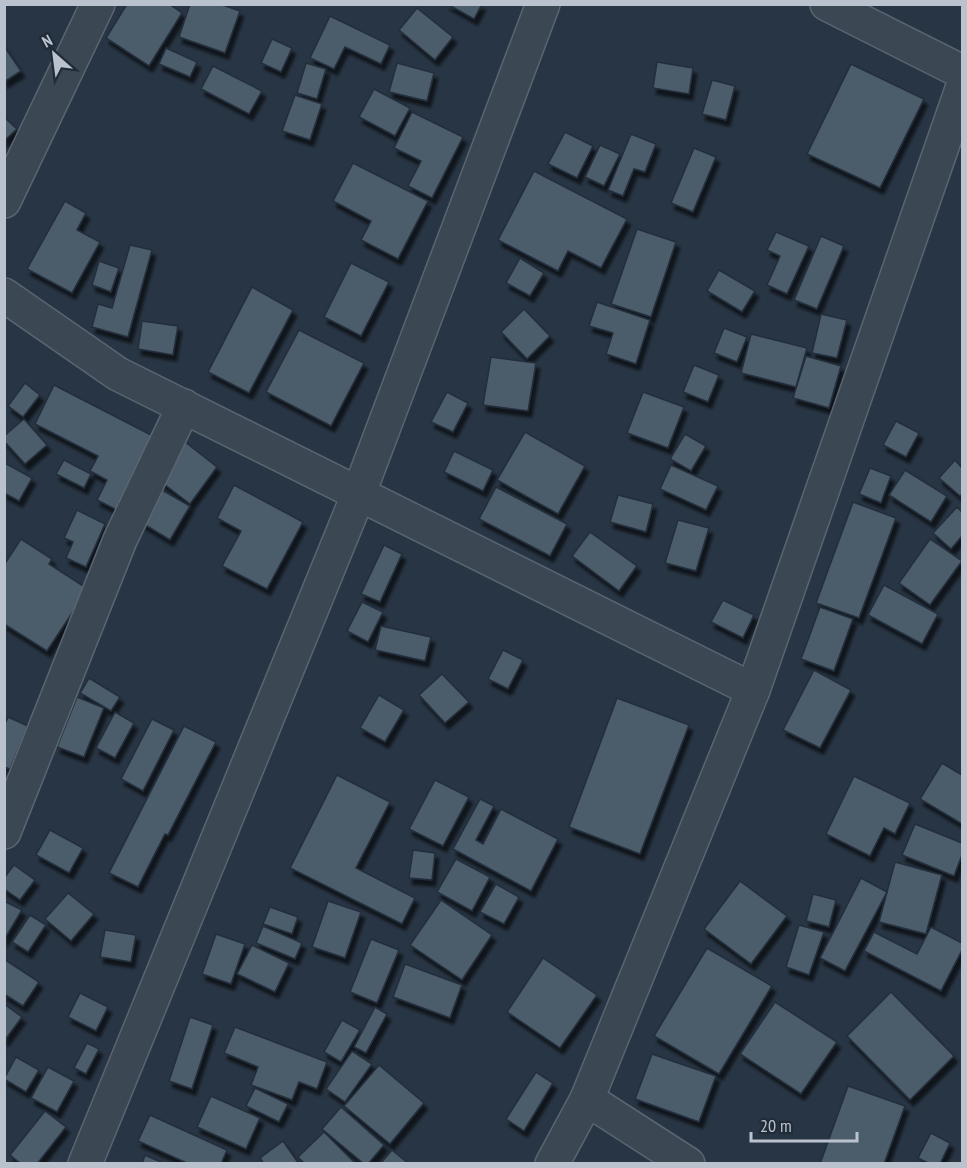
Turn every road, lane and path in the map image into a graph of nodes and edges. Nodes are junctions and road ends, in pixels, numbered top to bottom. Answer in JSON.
{"nodes":[{"id":1,"x":98,"y":4,"type":"edge"},
{"id":2,"x":543,"y":4,"type":"edge"},
{"id":3,"x":827,"y":4,"type":"edge"},
{"id":4,"x":963,"y":72,"type":"edge"},
{"id":5,"x":963,"y":89,"type":"edge"},
{"id":6,"x":4,"y":201,"type":"edge"},
{"id":7,"x":4,"y":295,"type":"edge"},
{"id":8,"x":184,"y":406,"type":"junction"},
{"id":9,"x":359,"y":493,"type":"junction"},
{"id":10,"x":753,"y":690,"type":"junction"},
{"id":11,"x":4,"y":832,"type":"edge"},
{"id":12,"x":587,"y":1098,"type":"junction"},
{"id":13,"x":86,"y":1164,"type":"edge"},
{"id":14,"x":552,"y":1164,"type":"edge"},
{"id":15,"x":688,"y":1164,"type":"edge"}],
"edges":[{"from":1,"to":6,"type":"street"},
{"from":2,"to":9,"type":"street"},
{"from":3,"to":4,"type":"street"},
{"from":5,"to":10,"type":"street"},
{"from":7,"to":8,"type":"street"},
{"from":8,"to":9,"type":"street"},
{"from":8,"to":11,"type":"street"},
{"from":9,"to":10,"type":"street"},
{"from":9,"to":13,"type":"street"},
{"from":10,"to":12,"type":"street"},
{"from":12,"to":14,"type":"street"},
{"from":12,"to":15,"type":"street"}]}
